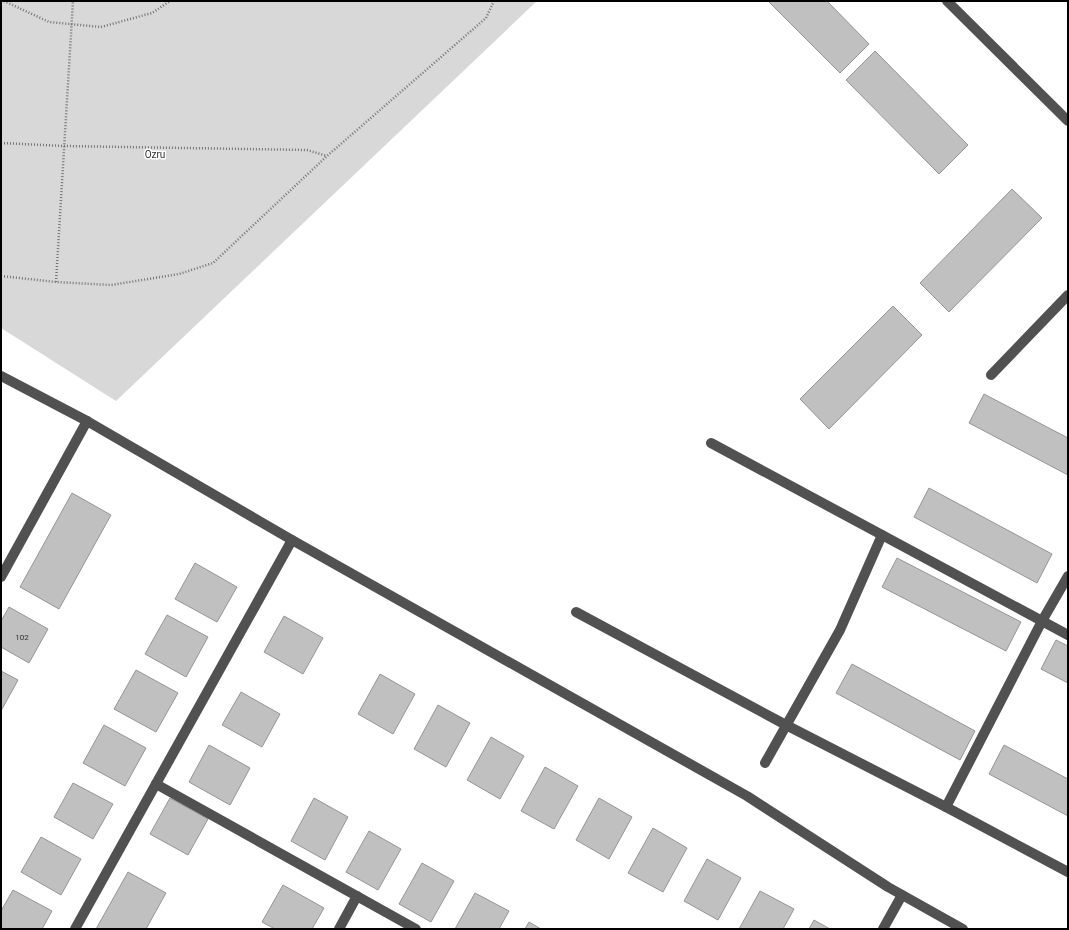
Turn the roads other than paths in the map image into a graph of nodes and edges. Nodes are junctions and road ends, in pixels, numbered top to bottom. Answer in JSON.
{"nodes":[{"id":1,"x":947,"y":1,"type":"edge"},
{"id":2,"x":1068,"y":121,"type":"edge"},
{"id":3,"x":1068,"y":294,"type":"edge"},
{"id":4,"x":1,"y":376,"type":"edge"},
{"id":5,"x":991,"y":376,"type":"dead end"},
{"id":6,"x":87,"y":421,"type":"junction"},
{"id":7,"x":711,"y":443,"type":"dead end"},
{"id":8,"x":882,"y":535,"type":"junction"},
{"id":9,"x":292,"y":540,"type":"junction"},
{"id":10,"x":1068,"y":576,"type":"edge"},
{"id":11,"x":1,"y":577,"type":"edge"},
{"id":12,"x":576,"y":612,"type":"dead end"},
{"id":13,"x":1042,"y":621,"type":"junction"},
{"id":14,"x":1068,"y":634,"type":"edge"},
{"id":15,"x":786,"y":725,"type":"junction"},
{"id":16,"x":765,"y":763,"type":"dead end"},
{"id":17,"x":156,"y":784,"type":"junction"},
{"id":18,"x":946,"y":807,"type":"junction"},
{"id":19,"x":1068,"y":872,"type":"edge"},
{"id":20,"x":357,"y":896,"type":"junction"},
{"id":21,"x":902,"y":896,"type":"junction"},
{"id":22,"x":75,"y":929,"type":"edge"},
{"id":23,"x":339,"y":929,"type":"edge"},
{"id":24,"x":416,"y":929,"type":"edge"},
{"id":25,"x":883,"y":929,"type":"edge"},
{"id":26,"x":963,"y":929,"type":"edge"}],
"edges":[{"from":1,"to":2,"type":"street"},
{"from":3,"to":5,"type":"street"},
{"from":4,"to":6,"type":"street"},
{"from":6,"to":9,"type":"street"},
{"from":6,"to":11,"type":"street"},
{"from":7,"to":8,"type":"street"},
{"from":8,"to":13,"type":"street"},
{"from":8,"to":15,"type":"street"},
{"from":9,"to":17,"type":"street"},
{"from":9,"to":21,"type":"street"},
{"from":10,"to":13,"type":"street"},
{"from":12,"to":15,"type":"street"},
{"from":13,"to":14,"type":"street"},
{"from":13,"to":18,"type":"street"},
{"from":15,"to":16,"type":"street"},
{"from":15,"to":18,"type":"street"},
{"from":17,"to":20,"type":"street"},
{"from":17,"to":22,"type":"street"},
{"from":18,"to":19,"type":"street"},
{"from":20,"to":23,"type":"street"},
{"from":20,"to":24,"type":"street"},
{"from":21,"to":25,"type":"street"},
{"from":21,"to":26,"type":"street"}]}
